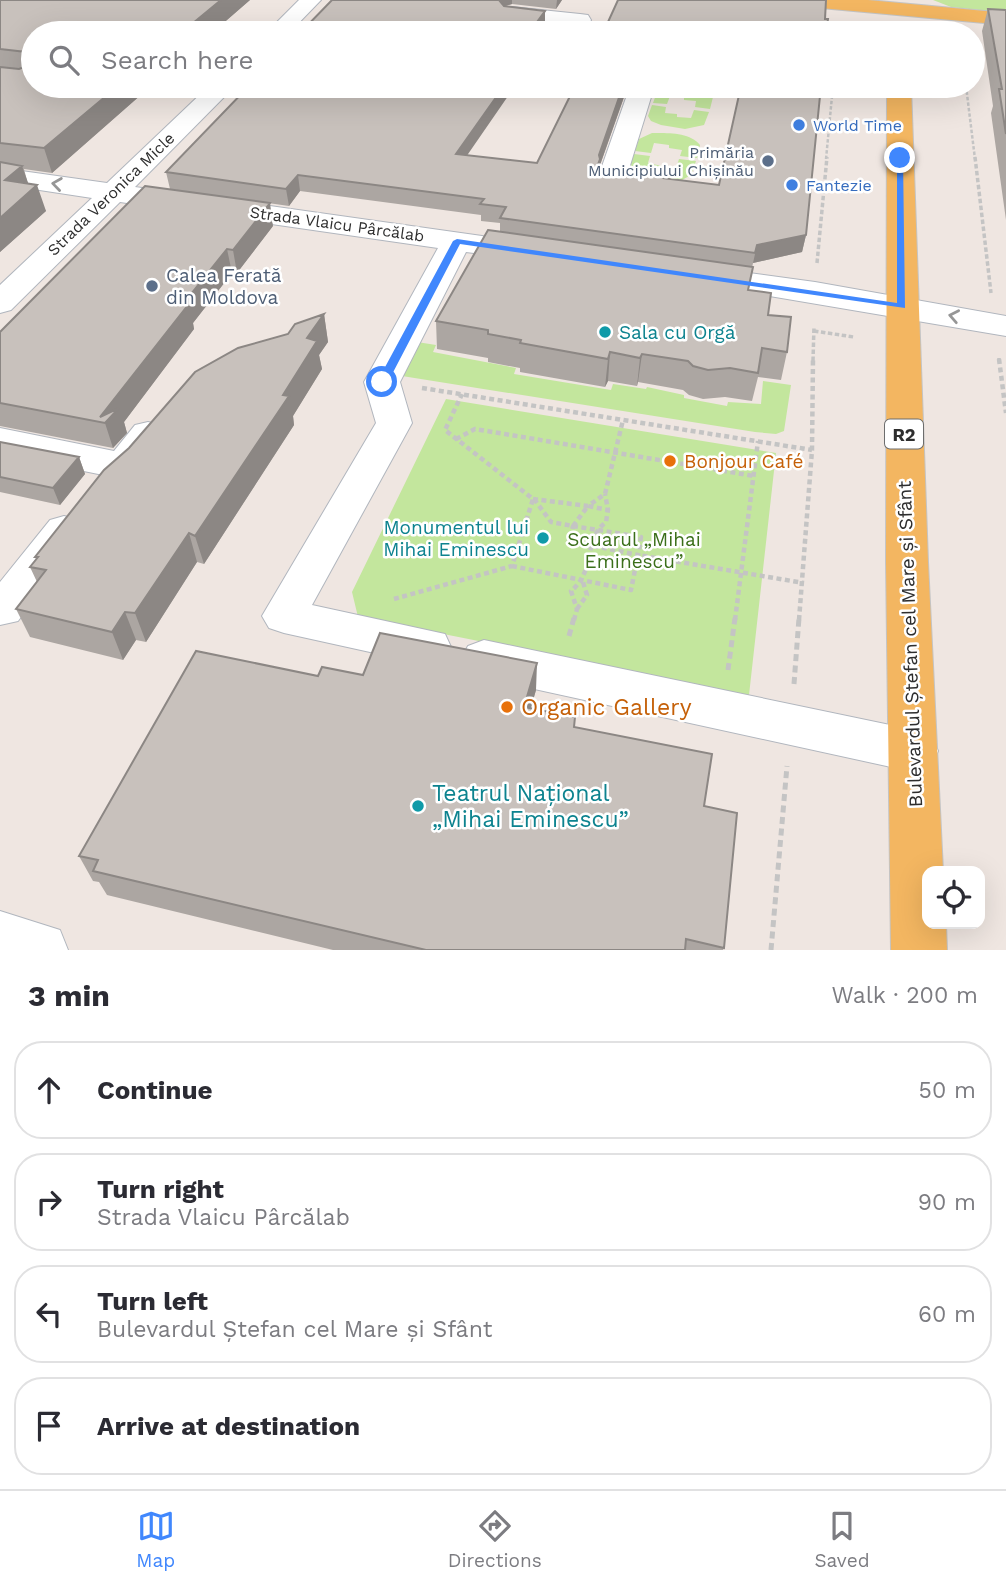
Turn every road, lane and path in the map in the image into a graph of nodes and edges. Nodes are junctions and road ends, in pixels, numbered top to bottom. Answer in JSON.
{"nodes":[{"id":1,"x":311,"y":0,"type":"edge"},
{"id":2,"x":799,"y":0,"type":"edge"},
{"id":3,"x":899,"y":5,"type":"edge"},
{"id":4,"x":512,"y":13,"type":"edge"},
{"id":5,"x":1006,"y":19,"type":"edge"},
{"id":6,"x":289,"y":21,"type":"edge"},
{"id":7,"x":579,"y":21,"type":"edge"},
{"id":8,"x":211,"y":98,"type":"edge"},
{"id":9,"x":639,"y":98,"type":"edge"},
{"id":10,"x":832,"y":98,"type":"edge"},
{"id":11,"x":900,"y":98,"type":"edge"},
{"id":12,"x":968,"y":98,"type":"edge"},
{"id":13,"x":614,"y":172,"type":"edge"},
{"id":14,"x":0,"y":176,"type":"edge"},
{"id":15,"x":114,"y":192,"type":"junction"},
{"id":16,"x":457,"y":241,"type":"junction"},
{"id":17,"x":512,"y":249,"type":"edge"},
{"id":18,"x":663,"y":271,"type":"edge"},
{"id":19,"x":816,"y":271,"type":"dead end"},
{"id":20,"x":0,"y":303,"type":"edge"},
{"id":21,"x":902,"y":306,"type":"junction"},
{"id":22,"x":999,"y":313,"type":"edge"},
{"id":23,"x":854,"y":337,"type":"dead end"},
{"id":24,"x":999,"y":358,"type":"dead end"},
{"id":25,"x":382,"y":382,"type":"junction"},
{"id":26,"x":462,"y":394,"type":"junction"},
{"id":27,"x":173,"y":404,"type":"edge"},
{"id":28,"x":1006,"y":413,"type":"edge"},
{"id":29,"x":623,"y":420,"type":"junction"},
{"id":30,"x":456,"y":439,"type":"junction"},
{"id":31,"x":0,"y":441,"type":"edge"},
{"id":32,"x":758,"y":441,"type":"junction"},
{"id":33,"x":812,"y":450,"type":"junction"},
{"id":34,"x":615,"y":453,"type":"junction"},
{"id":35,"x":122,"y":466,"type":"junction"},
{"id":36,"x":754,"y":476,"type":"junction"},
{"id":37,"x":605,"y":494,"type":"junction"},
{"id":38,"x":533,"y":499,"type":"junction"},
{"id":39,"x":588,"y":506,"type":"junction"},
{"id":40,"x":608,"y":509,"type":"junction"},
{"id":41,"x":573,"y":526,"type":"junction"},
{"id":42,"x":596,"y":530,"type":"junction"},
{"id":43,"x":592,"y":545,"type":"junction"},
{"id":44,"x":638,"y":555,"type":"junction"},
{"id":45,"x":512,"y":566,"type":"junction"},
{"id":46,"x":741,"y":573,"type":"junction"},
{"id":47,"x":583,"y":581,"type":"junction"},
{"id":48,"x":804,"y":583,"type":"junction"},
{"id":49,"x":3,"y":609,"type":"dead end"},
{"id":50,"x":577,"y":609,"type":"junction"},
{"id":51,"x":334,"y":626,"type":"junction"},
{"id":52,"x":567,"y":642,"type":"dead end"},
{"id":53,"x":728,"y":673,"type":"dead end"},
{"id":54,"x":791,"y":725,"type":"junction"},
{"id":55,"x":914,"y":751,"type":"junction"},
{"id":56,"x":0,"y":939,"type":"edge"},
{"id":57,"x":40,"y":950,"type":"edge"},
{"id":58,"x":771,"y":950,"type":"edge"},
{"id":59,"x":919,"y":950,"type":"edge"}],
"edges":[{"from":1,"to":6,"type":"street"},
{"from":2,"to":3,"type":"main road"},
{"from":3,"to":5,"type":"main road"},
{"from":4,"to":7,"type":"street"},
{"from":8,"to":15,"type":"street","name":"Strada Veronica Micle"},
{"from":9,"to":13,"type":"street"},
{"from":10,"to":19,"type":"path"},
{"from":11,"to":21,"type":"main road","name":"Bulevardul Ștefan cel Mare și Sfânt","number":"R2"},
{"from":12,"to":22,"type":"path"},
{"from":15,"to":14,"type":"street","name":"Strada Vlaicu Pârcălab","one_way":true},
{"from":15,"to":16,"type":"street","name":"Strada Vlaicu Pârcălab"},
{"from":15,"to":20,"type":"street","name":"Strada Veronica Micle"},
{"from":16,"to":17,"type":"street","name":"Strada Vlaicu Pârcălab"},
{"from":16,"to":25,"type":"street"},
{"from":18,"to":21,"type":"street"},
{"from":22,"to":21,"type":"street","one_way":true},
{"from":21,"to":55,"type":"main road","name":"Bulevardul Ștefan cel Mare și Sfânt","number":"R2"},
{"from":23,"to":33,"type":"path"},
{"from":24,"to":28,"type":"path"},
{"from":25,"to":26,"type":"path"},
{"from":25,"to":51,"type":"street"},
{"from":26,"to":29,"type":"path"},
{"from":26,"to":30,"type":"path"},
{"from":27,"to":35,"type":"street"},
{"from":29,"to":32,"type":"path"},
{"from":29,"to":34,"type":"path"},
{"from":30,"to":34,"type":"path"},
{"from":30,"to":38,"type":"path"},
{"from":31,"to":35,"type":"street"},
{"from":32,"to":33,"type":"path"},
{"from":32,"to":36,"type":"path"},
{"from":33,"to":48,"type":"path"},
{"from":34,"to":36,"type":"path"},
{"from":34,"to":37,"type":"path"},
{"from":35,"to":49,"type":"street"},
{"from":36,"to":46,"type":"path"},
{"from":37,"to":39,"type":"path"},
{"from":37,"to":40,"type":"path"},
{"from":38,"to":39,"type":"path"},
{"from":38,"to":41,"type":"path"},
{"from":38,"to":45,"type":"path"},
{"from":39,"to":40,"type":"path"},
{"from":39,"to":41,"type":"path"},
{"from":40,"to":42,"type":"path"},
{"from":41,"to":42,"type":"path"},
{"from":41,"to":43,"type":"path"},
{"from":42,"to":43,"type":"path"},
{"from":42,"to":44,"type":"path"},
{"from":43,"to":44,"type":"path"},
{"from":43,"to":47,"type":"path"},
{"from":44,"to":46,"type":"path"},
{"from":44,"to":47,"type":"path"},
{"from":45,"to":47,"type":"path"},
{"from":45,"to":51,"type":"path"},
{"from":46,"to":48,"type":"path"},
{"from":46,"to":53,"type":"path"},
{"from":47,"to":50,"type":"path"},
{"from":47,"to":50,"type":"path"},
{"from":48,"to":54,"type":"path"},
{"from":50,"to":52,"type":"path"},
{"from":51,"to":54,"type":"street"},
{"from":54,"to":55,"type":"street"},
{"from":54,"to":58,"type":"path"},
{"from":55,"to":59,"type":"main road","name":"Bulevardul Ștefan cel Mare și Sfânt","number":"R2"},
{"from":56,"to":57,"type":"street"}]}
